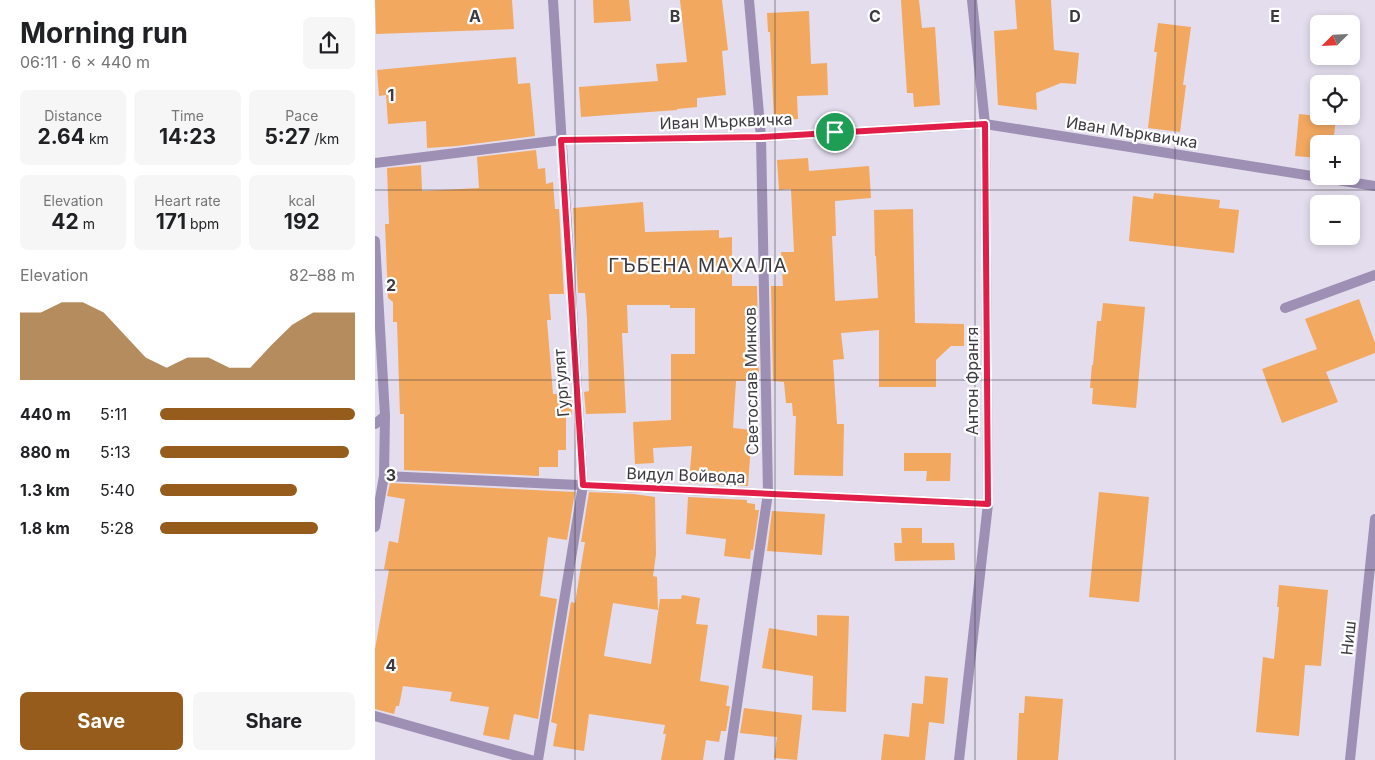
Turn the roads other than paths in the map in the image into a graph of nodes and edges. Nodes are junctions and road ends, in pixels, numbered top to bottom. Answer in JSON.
{"nodes":[{"id":1,"x":553,"y":0,"type":"edge"},
{"id":2,"x":749,"y":0,"type":"edge"},
{"id":3,"x":972,"y":0,"type":"edge"},
{"id":4,"x":985,"y":124,"type":"junction"},
{"id":5,"x":761,"y":137,"type":"junction"},
{"id":6,"x":561,"y":140,"type":"junction"},
{"id":7,"x":375,"y":163,"type":"edge"},
{"id":8,"x":1375,"y":186,"type":"edge"},
{"id":9,"x":375,"y":242,"type":"edge"},
{"id":10,"x":1375,"y":275,"type":"edge"},
{"id":11,"x":1285,"y":308,"type":"dead end"},
{"id":12,"x":385,"y":416,"type":"junction"},
{"id":13,"x":375,"y":424,"type":"edge"},
{"id":14,"x":384,"y":476,"type":"junction"},
{"id":15,"x":583,"y":485,"type":"junction"},
{"id":16,"x":768,"y":493,"type":"junction"},
{"id":17,"x":988,"y":504,"type":"junction"},
{"id":18,"x":1375,"y":519,"type":"edge"},
{"id":19,"x":375,"y":527,"type":"edge"},
{"id":20,"x":375,"y":716,"type":"edge"},
{"id":21,"x":531,"y":760,"type":"edge"},
{"id":22,"x":538,"y":760,"type":"edge"},
{"id":23,"x":729,"y":760,"type":"edge"},
{"id":24,"x":959,"y":760,"type":"edge"},
{"id":25,"x":1350,"y":760,"type":"edge"}],
"edges":[{"from":1,"to":6,"type":"street","name":"Гургулят"},
{"from":2,"to":5,"type":"street","name":"Светослав Минков"},
{"from":3,"to":4,"type":"street","name":"Антон Франгя"},
{"from":4,"to":5,"type":"street","name":"Иван Мърквичка"},
{"from":4,"to":8,"type":"street","name":"Иван Мърквичка"},
{"from":4,"to":17,"type":"street","name":"Антон Франгя"},
{"from":5,"to":6,"type":"street","name":"Иван Мърквичка"},
{"from":5,"to":16,"type":"street","name":"Светослав Минков"},
{"from":6,"to":7,"type":"street","name":"Иван Мърквичка"},
{"from":6,"to":15,"type":"street","name":"Гургулят"},
{"from":9,"to":12,"type":"street"},
{"from":10,"to":11,"type":"street"},
{"from":12,"to":13,"type":"street"},
{"from":12,"to":14,"type":"street"},
{"from":14,"to":15,"type":"street","name":"Видул Войвода"},
{"from":14,"to":19,"type":"street"},
{"from":15,"to":16,"type":"street","name":"Видул Войвода"},
{"from":15,"to":22,"type":"street","name":"Гургулят"},
{"from":16,"to":17,"type":"street","name":"Видул Войвода"},
{"from":16,"to":23,"type":"street","name":"Светослав Минков"},
{"from":17,"to":24,"type":"street","name":"Антон Франгя"},
{"from":18,"to":25,"type":"street","name":"Ниш"},
{"from":20,"to":21,"type":"street"}]}
